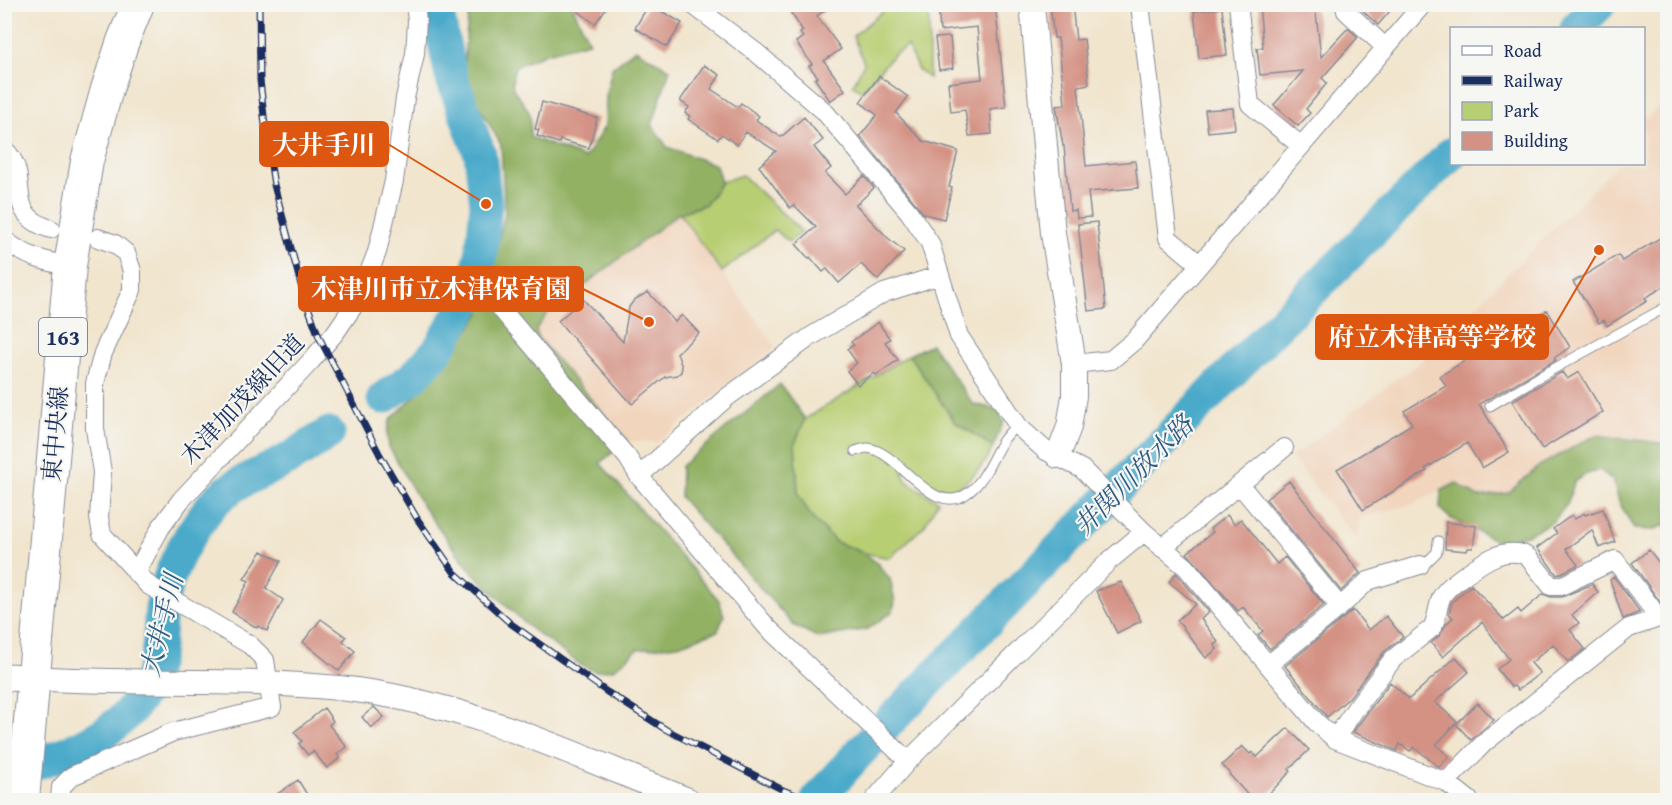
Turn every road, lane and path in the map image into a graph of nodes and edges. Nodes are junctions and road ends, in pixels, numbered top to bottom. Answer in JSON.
{"nodes":[{"id":1,"x":138,"y":4,"type":"edge"},
{"id":2,"x":415,"y":4,"type":"edge"},
{"id":3,"x":692,"y":4,"type":"edge"},
{"id":4,"x":1032,"y":4,"type":"edge"},
{"id":5,"x":1140,"y":4,"type":"edge"},
{"id":6,"x":1238,"y":4,"type":"edge"},
{"id":7,"x":1345,"y":4,"type":"edge"},
{"id":8,"x":1423,"y":4,"type":"edge"},
{"id":9,"x":1386,"y":48,"type":"junction"},
{"id":10,"x":1301,"y":146,"type":"junction"},
{"id":11,"x":4,"y":149,"type":"edge"},
{"id":12,"x":51,"y":229,"type":"dead end"},
{"id":13,"x":99,"y":238,"type":"dead end"},
{"id":14,"x":4,"y":240,"type":"edge"},
{"id":15,"x":1200,"y":264,"type":"junction"},
{"id":16,"x":69,"y":266,"type":"junction"},
{"id":17,"x":940,"y":275,"type":"junction"},
{"id":18,"x":1668,"y":306,"type":"edge"},
{"id":19,"x":501,"y":309,"type":"dead end"},
{"id":20,"x":1074,"y":364,"type":"junction"},
{"id":21,"x":1490,"y":406,"type":"dead end"},
{"id":22,"x":1017,"y":424,"type":"junction"},
{"id":23,"x":1284,"y":448,"type":"dead end"},
{"id":24,"x":855,"y":451,"type":"dead end"},
{"id":25,"x":1058,"y":456,"type":"junction"},
{"id":26,"x":639,"y":476,"type":"junction"},
{"id":27,"x":1240,"y":485,"type":"junction"},
{"id":28,"x":1138,"y":526,"type":"junction"},
{"id":29,"x":1438,"y":541,"type":"dead end"},
{"id":30,"x":1162,"y":548,"type":"junction"},
{"id":31,"x":1420,"y":565,"type":"joint"},
{"id":32,"x":142,"y":579,"type":"junction"},
{"id":33,"x":1340,"y":607,"type":"junction"},
{"id":34,"x":1661,"y":616,"type":"edge"},
{"id":35,"x":1268,"y":665,"type":"junction"},
{"id":36,"x":19,"y":677,"type":"edge"},
{"id":37,"x":269,"y":684,"type":"junction"},
{"id":38,"x":1335,"y":739,"type":"junction"},
{"id":39,"x":906,"y":759,"type":"junction"},
{"id":40,"x":1446,"y":782,"type":"junction"},
{"id":41,"x":23,"y":793,"type":"edge"},
{"id":42,"x":60,"y":801,"type":"edge"},
{"id":43,"x":688,"y":801,"type":"edge"},
{"id":44,"x":874,"y":801,"type":"edge"},
{"id":45,"x":1469,"y":801,"type":"edge"}],
"edges":[{"from":1,"to":16,"type":"highway","name":"東中央線","number":"163"},
{"from":2,"to":32,"type":"street","name":"木津加茂線旧道"},
{"from":3,"to":17,"type":"street"},
{"from":4,"to":20,"type":"street"},
{"from":5,"to":15,"type":"street"},
{"from":6,"to":10,"type":"street"},
{"from":7,"to":9,"type":"street"},
{"from":8,"to":9,"type":"street"},
{"from":9,"to":10,"type":"street"},
{"from":10,"to":15,"type":"street"},
{"from":11,"to":12,"type":"street"},
{"from":13,"to":32,"type":"street"},
{"from":14,"to":16,"type":"street"},
{"from":15,"to":20,"type":"street"},
{"from":16,"to":36,"type":"highway","name":"東中央線","number":"163"},
{"from":17,"to":22,"type":"street"},
{"from":17,"to":26,"type":"street"},
{"from":18,"to":21,"type":"lane"},
{"from":19,"to":26,"type":"street"},
{"from":20,"to":25,"type":"street"},
{"from":22,"to":24,"type":"lane"},
{"from":22,"to":25,"type":"street"},
{"from":23,"to":27,"type":"street"},
{"from":25,"to":28,"type":"street"},
{"from":26,"to":39,"type":"street"},
{"from":27,"to":30,"type":"street"},
{"from":27,"to":33,"type":"street"},
{"from":28,"to":30,"type":"street"},
{"from":28,"to":39,"type":"street"},
{"from":29,"to":31,"type":"lane"},
{"from":30,"to":35,"type":"street"},
{"from":31,"to":33,"type":"street"},
{"from":32,"to":37,"type":"street"},
{"from":33,"to":35,"type":"street"},
{"from":34,"to":38,"type":"street"},
{"from":34,"to":40,"type":"street"},
{"from":35,"to":38,"type":"street"},
{"from":36,"to":37,"type":"street"},
{"from":36,"to":41,"type":"highway","name":"東中央線","number":"163"},
{"from":37,"to":42,"type":"street"},
{"from":37,"to":43,"type":"street"},
{"from":38,"to":40,"type":"street"},
{"from":39,"to":44,"type":"street"},
{"from":40,"to":45,"type":"street"}]}
